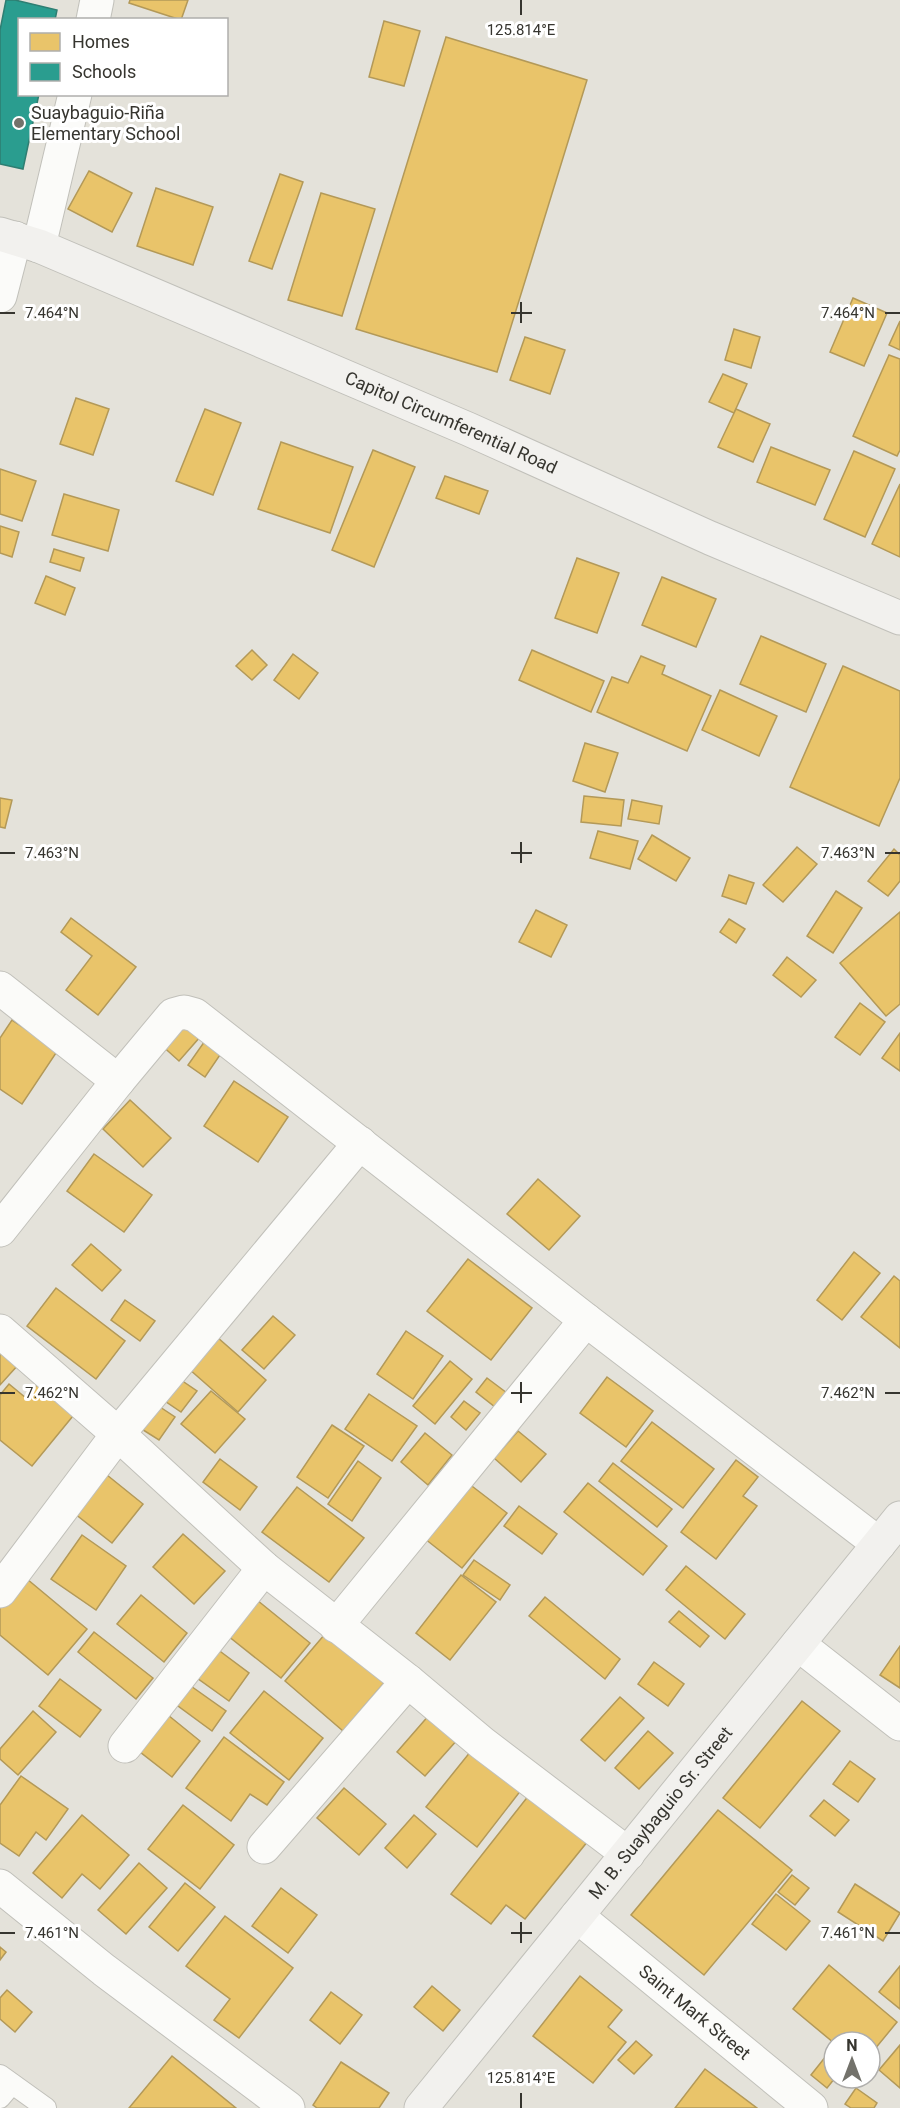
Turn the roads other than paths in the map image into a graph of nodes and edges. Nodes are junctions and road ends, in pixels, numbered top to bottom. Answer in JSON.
{"nodes":[{"id":1,"x":97,"y":0,"type":"edge"},
{"id":2,"x":93,"y":18,"type":"edge"},
{"id":3,"x":74,"y":96,"type":"edge"},
{"id":4,"x":18,"y":240,"type":"edge"},
{"id":5,"x":0,"y":296,"type":"edge"},
{"id":6,"x":900,"y":618,"type":"edge"},
{"id":7,"x":0,"y":988,"type":"edge"},
{"id":8,"x":118,"y":1081,"type":"junction"},
{"id":9,"x":360,"y":1143,"type":"junction"},
{"id":10,"x":0,"y":1230,"type":"edge"},
{"id":11,"x":586,"y":1320,"type":"junction"},
{"id":12,"x":0,"y":1331,"type":"edge"},
{"id":13,"x":118,"y":1434,"type":"junction"},
{"id":14,"x":900,"y":1518,"type":"edge"},
{"id":15,"x":879,"y":1544,"type":"junction"},
{"id":16,"x":264,"y":1568,"type":"junction"},
{"id":17,"x":0,"y":1591,"type":"edge"},
{"id":18,"x":336,"y":1626,"type":"junction"},
{"id":19,"x":798,"y":1644,"type":"junction"},
{"id":20,"x":408,"y":1681,"type":"junction"},
{"id":21,"x":900,"y":1724,"type":"edge"},
{"id":22,"x":125,"y":1746,"type":"dead end"},
{"id":23,"x":264,"y":1846,"type":"dead end"},
{"id":24,"x":628,"y":1854,"type":"junction"},
{"id":25,"x":0,"y":1886,"type":"edge"},
{"id":26,"x":577,"y":1916,"type":"junction"},
{"id":27,"x":4,"y":2086,"type":"edge"},
{"id":28,"x":46,"y":2108,"type":"edge"},
{"id":29,"x":288,"y":2108,"type":"edge"},
{"id":30,"x":421,"y":2108,"type":"edge"},
{"id":31,"x":811,"y":2108,"type":"edge"}],
"edges":[{"from":1,"to":2,"type":"street"},
{"from":3,"to":4,"type":"street"},
{"from":4,"to":5,"type":"street"},
{"from":4,"to":6,"type":"main road","name":"Capitol Circumferential Road"},
{"from":7,"to":8,"type":"street"},
{"from":8,"to":9,"type":"street"},
{"from":8,"to":10,"type":"street"},
{"from":9,"to":11,"type":"street"},
{"from":9,"to":13,"type":"street"},
{"from":11,"to":15,"type":"street"},
{"from":11,"to":18,"type":"street"},
{"from":12,"to":13,"type":"street"},
{"from":13,"to":16,"type":"street"},
{"from":13,"to":17,"type":"street"},
{"from":14,"to":15,"type":"main road","name":"M. B. Suaybaguio Sr. Street"},
{"from":15,"to":19,"type":"main road","name":"M. B. Suaybaguio Sr. Street"},
{"from":16,"to":18,"type":"street"},
{"from":16,"to":22,"type":"street"},
{"from":18,"to":20,"type":"street"},
{"from":19,"to":21,"type":"street"},
{"from":19,"to":24,"type":"main road","name":"M. B. Suaybaguio Sr. Street"},
{"from":20,"to":23,"type":"street"},
{"from":20,"to":24,"type":"street"},
{"from":24,"to":26,"type":"main road","name":"M. B. Suaybaguio Sr. Street"},
{"from":25,"to":29,"type":"street"},
{"from":26,"to":30,"type":"main road","name":"M. B. Suaybaguio Sr. Street"},
{"from":26,"to":31,"type":"street","name":"Saint Mark Street"},
{"from":27,"to":28,"type":"lane"}]}
